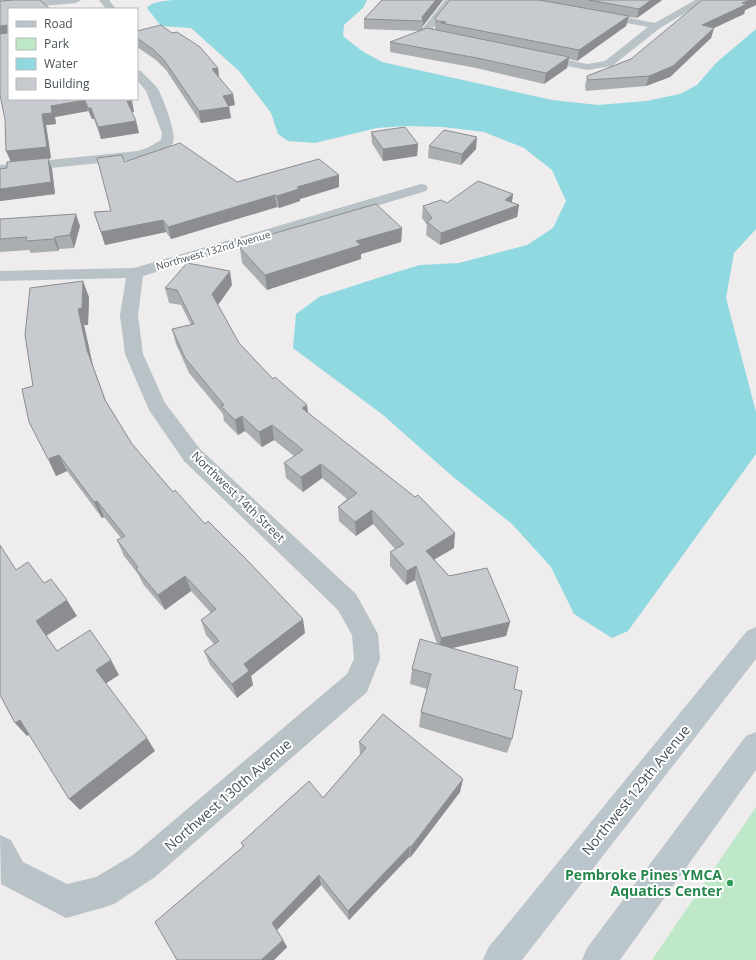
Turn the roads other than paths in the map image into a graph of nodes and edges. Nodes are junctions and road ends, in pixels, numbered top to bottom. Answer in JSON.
{"nodes":[{"id":1,"x":76,"y":0,"type":"edge"},
{"id":2,"x":104,"y":0,"type":"edge"},
{"id":3,"x":450,"y":0,"type":"edge"},
{"id":4,"x":702,"y":0,"type":"edge"},
{"id":5,"x":0,"y":7,"type":"edge"},
{"id":6,"x":111,"y":8,"type":"edge"},
{"id":7,"x":589,"y":14,"type":"edge"},
{"id":8,"x":656,"y":26,"type":"junction"},
{"id":9,"x":467,"y":44,"type":"edge"},
{"id":10,"x":531,"y":56,"type":"edge"},
{"id":11,"x":138,"y":74,"type":"edge"},
{"id":12,"x":0,"y":169,"type":"edge"},
{"id":13,"x":421,"y":188,"type":"dead end"},
{"id":14,"x":135,"y":273,"type":"junction"},
{"id":15,"x":0,"y":276,"type":"edge"},
{"id":16,"x":756,"y":639,"type":"edge"},
{"id":17,"x":367,"y":659,"type":"joint"},
{"id":18,"x":756,"y":746,"type":"edge"},
{"id":19,"x":0,"y":851,"type":"edge"},
{"id":20,"x":500,"y":960,"type":"edge"},
{"id":21,"x":600,"y":960,"type":"edge"}],
"edges":[{"from":1,"to":5,"type":"street"},
{"from":2,"to":6,"type":"street"},
{"from":3,"to":9,"type":"street"},
{"from":4,"to":8,"type":"street"},
{"from":7,"to":8,"type":"street"},
{"from":8,"to":10,"type":"street"},
{"from":11,"to":12,"type":"street"},
{"from":13,"to":14,"type":"street","name":"Northwest 132nd Avenue"},
{"from":14,"to":15,"type":"street","name":"Northwest 132nd Avenue"},
{"from":14,"to":17,"type":"street","name":"Northwest 14th Street"},
{"from":16,"to":20,"type":"street","name":"Northwest 129th Avenue"},
{"from":17,"to":19,"type":"street","name":"Northwest 130th Avenue"},
{"from":18,"to":21,"type":"street"}]}
